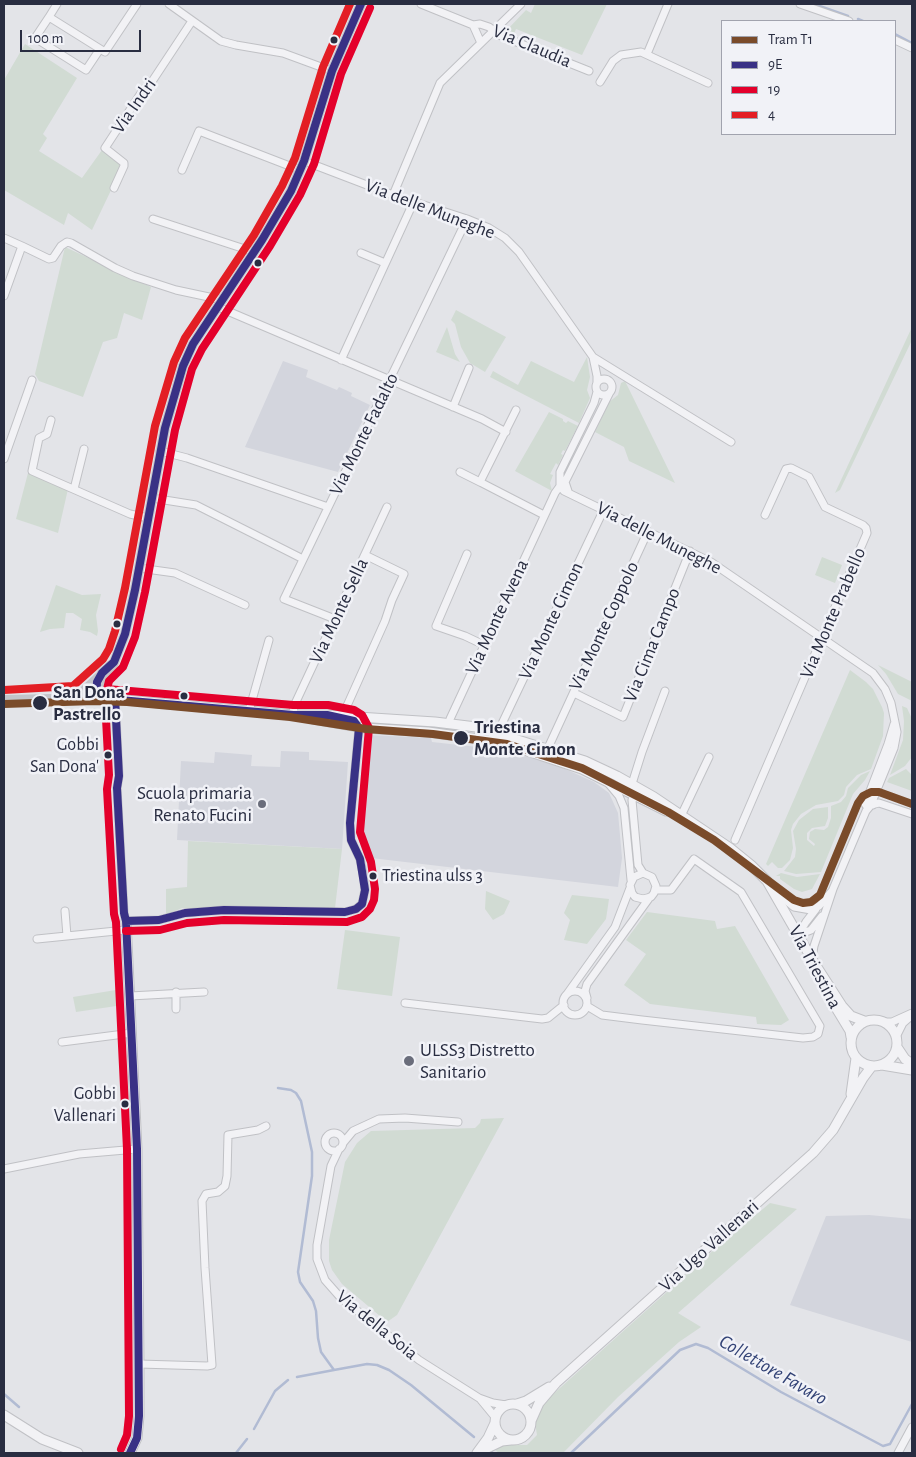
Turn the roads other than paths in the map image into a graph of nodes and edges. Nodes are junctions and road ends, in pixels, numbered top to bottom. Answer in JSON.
{"nodes":[{"id":1,"x":57,"y":4,"type":"edge"},
{"id":2,"x":137,"y":4,"type":"edge"},
{"id":3,"x":169,"y":4,"type":"edge"},
{"id":4,"x":361,"y":4,"type":"edge"},
{"id":5,"x":421,"y":4,"type":"edge"},
{"id":6,"x":521,"y":4,"type":"edge"},
{"id":7,"x":668,"y":4,"type":"edge"},
{"id":8,"x":800,"y":4,"type":"edge"},
{"id":9,"x":48,"y":17,"type":"junction"},
{"id":10,"x":846,"y":20,"type":"edge"},
{"id":11,"x":192,"y":21,"type":"junction"},
{"id":12,"x":473,"y":25,"type":"junction"},
{"id":13,"x":494,"y":31,"type":"junction"},
{"id":14,"x":896,"y":40,"type":"edge"},
{"id":15,"x":481,"y":43,"type":"junction"},
{"id":16,"x":912,"y":48,"type":"edge"},
{"id":17,"x":100,"y":49,"type":"junction"},
{"id":18,"x":647,"y":54,"type":"junction"},
{"id":19,"x":332,"y":71,"type":"junction"},
{"id":20,"x":589,"y":71,"type":"dead end"},
{"id":21,"x":600,"y":82,"type":"dead end"},
{"id":22,"x":708,"y":83,"type":"dead end"},
{"id":23,"x":302,"y":166,"type":"junction"},
{"id":24,"x":182,"y":170,"type":"dead end"},
{"id":25,"x":114,"y":188,"type":"dead end"},
{"id":26,"x":393,"y":195,"type":"junction"},
{"id":27,"x":414,"y":202,"type":"junction"},
{"id":28,"x":154,"y":219,"type":"dead end"},
{"id":29,"x":467,"y":219,"type":"junction"},
{"id":30,"x":4,"y":238,"type":"edge"},
{"id":31,"x":22,"y":246,"type":"junction"},
{"id":32,"x":254,"y":252,"type":"junction"},
{"id":33,"x":361,"y":252,"type":"dead end"},
{"id":34,"x":386,"y":264,"type":"junction"},
{"id":35,"x":4,"y":296,"type":"edge"},
{"id":36,"x":220,"y":303,"type":"junction"},
{"id":37,"x":593,"y":357,"type":"junction"},
{"id":38,"x":340,"y":360,"type":"junction"},
{"id":39,"x":469,"y":368,"type":"dead end"},
{"id":40,"x":626,"y":377,"type":"junction"},
{"id":41,"x":606,"y":379,"type":"junction"},
{"id":42,"x":32,"y":380,"type":"dead end"},
{"id":43,"x":389,"y":380,"type":"junction"},
{"id":44,"x":597,"y":382,"type":"junction"},
{"id":45,"x":611,"y":391,"type":"junction"},
{"id":46,"x":597,"y":392,"type":"junction"},
{"id":47,"x":453,"y":406,"type":"junction"},
{"id":48,"x":516,"y":410,"type":"dead end"},
{"id":49,"x":51,"y":420,"type":"dead end"},
{"id":50,"x":506,"y":432,"type":"junction"},
{"id":51,"x":731,"y":442,"type":"dead end"},
{"id":52,"x":84,"y":449,"type":"dead end"},
{"id":53,"x":160,"y":450,"type":"junction"},
{"id":54,"x":4,"y":458,"type":"edge"},
{"id":55,"x":460,"y":472,"type":"dead end"},
{"id":56,"x":480,"y":482,"type":"junction"},
{"id":57,"x":560,"y":486,"type":"junction"},
{"id":58,"x":74,"y":489,"type":"junction"},
{"id":59,"x":569,"y":492,"type":"junction"},
{"id":60,"x":152,"y":498,"type":"junction"},
{"id":61,"x":328,"y":507,"type":"junction"},
{"id":62,"x":387,"y":507,"type":"dead end"},
{"id":63,"x":604,"y":509,"type":"junction"},
{"id":64,"x":544,"y":514,"type":"junction"},
{"id":65,"x":765,"y":515,"type":"dead end"},
{"id":66,"x":148,"y":518,"type":"junction"},
{"id":67,"x":648,"y":530,"type":"junction"},
{"id":68,"x":690,"y":551,"type":"junction"},
{"id":69,"x":467,"y":554,"type":"dead end"},
{"id":70,"x":365,"y":555,"type":"junction"},
{"id":71,"x":303,"y":559,"type":"junction"},
{"id":72,"x":139,"y":568,"type":"junction"},
{"id":73,"x":245,"y":605,"type":"dead end"},
{"id":74,"x":335,"y":619,"type":"junction"},
{"id":75,"x":821,"y":638,"type":"junction"},
{"id":76,"x":269,"y":640,"type":"dead end"},
{"id":77,"x":484,"y":645,"type":"junction"},
{"id":78,"x":114,"y":662,"type":"junction"},
{"id":79,"x":102,"y":673,"type":"junction"},
{"id":80,"x":665,"y":691,"type":"dead end"},
{"id":81,"x":574,"y":693,"type":"junction"},
{"id":82,"x":72,"y":698,"type":"junction"},
{"id":83,"x":100,"y":698,"type":"junction"},
{"id":84,"x":116,"y":699,"type":"junction"},
{"id":85,"x":7,"y":700,"type":"edge"},
{"id":86,"x":249,"y":711,"type":"junction"},
{"id":87,"x":293,"y":715,"type":"junction"},
{"id":88,"x":327,"y":715,"type":"junction"},
{"id":89,"x":346,"y":716,"type":"junction"},
{"id":90,"x":450,"y":719,"type":"dead end"},
{"id":91,"x":399,"y":720,"type":"junction"},
{"id":92,"x":359,"y":728,"type":"junction"},
{"id":93,"x":498,"y":732,"type":"junction"},
{"id":94,"x":548,"y":748,"type":"junction"},
{"id":95,"x":709,"y":757,"type":"dead end"},
{"id":96,"x":605,"y":780,"type":"junction"},
{"id":97,"x":633,"y":793,"type":"junction"},
{"id":98,"x":870,"y":807,"type":"junction"},
{"id":99,"x":624,"y":808,"type":"junction"},
{"id":100,"x":912,"y":814,"type":"edge"},
{"id":101,"x":680,"y":816,"type":"junction"},
{"id":102,"x":735,"y":840,"type":"dead end"},
{"id":103,"x":643,"y":874,"type":"junction"},
{"id":104,"x":767,"y":881,"type":"junction"},
{"id":105,"x":631,"y":884,"type":"junction"},
{"id":106,"x":834,"y":889,"type":"junction"},
{"id":107,"x":655,"y":890,"type":"junction"},
{"id":108,"x":650,"y":897,"type":"junction"},
{"id":109,"x":829,"y":905,"type":"junction"},
{"id":110,"x":819,"y":906,"type":"junction"},
{"id":111,"x":65,"y":911,"type":"dead end"},
{"id":112,"x":126,"y":926,"type":"junction"},
{"id":113,"x":798,"y":935,"type":"junction"},
{"id":114,"x":67,"y":936,"type":"junction"},
{"id":115,"x":37,"y":939,"type":"dead end"},
{"id":116,"x":814,"y":961,"type":"junction"},
{"id":117,"x":176,"y":992,"type":"junction"},
{"id":118,"x":204,"y":992,"type":"dead end"},
{"id":119,"x":568,"y":994,"type":"junction"},
{"id":120,"x":130,"y":996,"type":"junction"},
{"id":121,"x":587,"y":1002,"type":"junction"},
{"id":122,"x":405,"y":1003,"type":"dead end"},
{"id":123,"x":564,"y":1006,"type":"junction"},
{"id":124,"x":176,"y":1009,"type":"dead end"},
{"id":125,"x":912,"y":1013,"type":"edge"},
{"id":126,"x":864,"y":1021,"type":"junction"},
{"id":127,"x":885,"y":1022,"type":"junction"},
{"id":128,"x":132,"y":1033,"type":"junction"},
{"id":129,"x":896,"y":1035,"type":"junction"},
{"id":130,"x":851,"y":1038,"type":"junction"},
{"id":131,"x":62,"y":1042,"type":"dead end"},
{"id":132,"x":897,"y":1047,"type":"junction"},
{"id":133,"x":856,"y":1058,"type":"junction"},
{"id":134,"x":912,"y":1064,"type":"edge"},
{"id":135,"x":877,"y":1066,"type":"junction"},
{"id":136,"x":912,"y":1070,"type":"edge"},
{"id":137,"x":851,"y":1099,"type":"junction"},
{"id":138,"x":458,"y":1122,"type":"dead end"},
{"id":139,"x":266,"y":1126,"type":"dead end"},
{"id":140,"x":353,"y":1132,"type":"junction"},
{"id":141,"x":339,"y":1134,"type":"junction"},
{"id":142,"x":341,"y":1146,"type":"junction"},
{"id":143,"x":326,"y":1147,"type":"junction"},
{"id":144,"x":136,"y":1149,"type":"junction"},
{"id":145,"x":331,"y":1166,"type":"junction"},
{"id":146,"x":4,"y":1169,"type":"edge"},
{"id":147,"x":139,"y":1364,"type":"junction"},
{"id":148,"x":556,"y":1383,"type":"junction"},
{"id":149,"x":479,"y":1398,"type":"junction"},
{"id":150,"x":517,"y":1404,"type":"junction"},
{"id":151,"x":506,"y":1405,"type":"junction"},
{"id":152,"x":4,"y":1415,"type":"edge"},
{"id":153,"x":495,"y":1420,"type":"junction"},
{"id":154,"x":531,"y":1421,"type":"junction"},
{"id":155,"x":912,"y":1427,"type":"edge"},
{"id":156,"x":510,"y":1440,"type":"junction"},
{"id":157,"x":78,"y":1453,"type":"edge"},
{"id":158,"x":130,"y":1453,"type":"edge"},
{"id":159,"x":478,"y":1453,"type":"edge"},
{"id":160,"x":898,"y":1453,"type":"edge"}],
"edges":[{"from":1,"to":9,"type":"street"},
{"from":2,"to":17,"type":"street"},
{"from":3,"to":11,"type":"street"},
{"from":4,"to":19,"type":"main road"},
{"from":5,"to":12,"type":"street","name":"Via Claudia"},
{"from":6,"to":13,"type":"street"},
{"from":7,"to":18,"type":"street"},
{"from":8,"to":10,"type":"street"},
{"from":9,"to":17,"type":"street"},
{"from":9,"to":17,"type":"street"},
{"from":11,"to":19,"type":"street"},
{"from":11,"to":25,"type":"street","name":"Via Indri"},
{"from":12,"to":13,"type":"street","name":"Via Claudia"},
{"from":12,"to":15,"type":"street","name":"Via Claudia"},
{"from":13,"to":15,"type":"street"},
{"from":13,"to":20,"type":"street","name":"Via Claudia"},
{"from":14,"to":16,"type":"street"},
{"from":15,"to":26,"type":"street"},
{"from":18,"to":21,"type":"street"},
{"from":18,"to":22,"type":"street"},
{"from":19,"to":23,"type":"main road"},
{"from":23,"to":24,"type":"street","name":"Via delle Muneghe"},
{"from":23,"to":26,"type":"street","name":"Via delle Muneghe"},
{"from":23,"to":32,"type":"main road"},
{"from":26,"to":27,"type":"street","name":"Via delle Muneghe"},
{"from":27,"to":29,"type":"street","name":"Via delle Muneghe"},
{"from":27,"to":34,"type":"street"},
{"from":28,"to":32,"type":"street"},
{"from":29,"to":37,"type":"street","name":"Via delle Muneghe"},
{"from":29,"to":43,"type":"street","name":"Via Monte Fadalto"},
{"from":30,"to":31,"type":"street"},
{"from":31,"to":35,"type":"street"},
{"from":31,"to":36,"type":"street"},
{"from":32,"to":36,"type":"main road"},
{"from":33,"to":34,"type":"street"},
{"from":34,"to":38,"type":"street"},
{"from":36,"to":38,"type":"street"},
{"from":36,"to":53,"type":"main road"},
{"from":37,"to":40,"type":"street"},
{"from":37,"to":44,"type":"street","name":"Via delle Muneghe"},
{"from":38,"to":43,"type":"street"},
{"from":39,"to":47,"type":"street"},
{"from":40,"to":41,"type":"street"},
{"from":40,"to":45,"type":"street"},
{"from":40,"to":51,"type":"street"},
{"from":41,"to":44,"type":"street"},
{"from":41,"to":45,"type":"street"},
{"from":42,"to":54,"type":"street"},
{"from":43,"to":47,"type":"street"},
{"from":43,"to":61,"type":"street","name":"Via Monte Fadalto"},
{"from":44,"to":46,"type":"street"},
{"from":45,"to":46,"type":"street"},
{"from":45,"to":59,"type":"street"},
{"from":46,"to":57,"type":"street"},
{"from":47,"to":50,"type":"street"},
{"from":48,"to":50,"type":"street"},
{"from":49,"to":58,"type":"street"},
{"from":50,"to":56,"type":"street"},
{"from":52,"to":58,"type":"street"},
{"from":53,"to":60,"type":"main road"},
{"from":53,"to":61,"type":"street"},
{"from":55,"to":56,"type":"street"},
{"from":56,"to":64,"type":"street"},
{"from":57,"to":59,"type":"street","name":"Via delle Muneghe"},
{"from":57,"to":64,"type":"street","name":"Via Monte Avena"},
{"from":58,"to":66,"type":"street"},
{"from":59,"to":63,"type":"street","name":"Via delle Muneghe"},
{"from":60,"to":66,"type":"main road"},
{"from":60,"to":71,"type":"street"},
{"from":61,"to":71,"type":"street","name":"Via Monte Fadalto"},
{"from":62,"to":70,"type":"street","name":"Via Monte Sella"},
{"from":63,"to":67,"type":"street","name":"Via delle Muneghe"},
{"from":63,"to":93,"type":"street","name":"Via Monte Cimon"},
{"from":64,"to":77,"type":"street","name":"Via Monte Avena"},
{"from":65,"to":75,"type":"street","name":"Via Monte Prabello"},
{"from":66,"to":72,"type":"main road"},
{"from":67,"to":68,"type":"street","name":"Via delle Muneghe"},
{"from":67,"to":81,"type":"street","name":"Via Monte Coppolo"},
{"from":68,"to":75,"type":"street","name":"Via delle Muneghe"},
{"from":68,"to":81,"type":"street","name":"Via Cima Campo"},
{"from":69,"to":77,"type":"street"},
{"from":70,"to":74,"type":"street","name":"Via Monte Sella"},
{"from":70,"to":89,"type":"street"},
{"from":71,"to":74,"type":"street","name":"Via Monte Fadalto"},
{"from":72,"to":73,"type":"street"},
{"from":72,"to":78,"type":"main road"},
{"from":74,"to":87,"type":"street","name":"Via Monte Sella"},
{"from":75,"to":98,"type":"street","name":"Via delle Muneghe"},
{"from":75,"to":102,"type":"street","name":"Via Monte Prabello"},
{"from":76,"to":86,"type":"street"},
{"from":77,"to":90,"type":"street","name":"Via Monte Avena"},
{"from":78,"to":79,"type":"main road"},
{"from":78,"to":83,"type":"main road"},
{"from":79,"to":82,"type":"main road"},
{"from":79,"to":83,"type":"main road"},
{"from":80,"to":97,"type":"street"},
{"from":81,"to":94,"type":"street","name":"Via Monte Coppolo"},
{"from":82,"to":83,"type":"main road"},
{"from":82,"to":85,"type":"main road"},
{"from":83,"to":84,"type":"street","name":"Via Triestina"},
{"from":84,"to":86,"type":"street","name":"Via Triestina"},
{"from":84,"to":112,"type":"street"},
{"from":86,"to":87,"type":"street","name":"Via Triestina"},
{"from":87,"to":88,"type":"street","name":"Via Triestina"},
{"from":87,"to":92,"type":"street","name":"Via Triestina"},
{"from":88,"to":89,"type":"street","name":"Via Triestina"},
{"from":88,"to":92,"type":"street","name":"Via Triestina"},
{"from":89,"to":91,"type":"street","name":"Via Triestina"},
{"from":91,"to":92,"type":"street","name":"Via Triestina"},
{"from":91,"to":93,"type":"street","name":"Via Triestina"},
{"from":92,"to":96,"type":"street","name":"Via Triestina"},
{"from":92,"to":112,"type":"street"},
{"from":93,"to":94,"type":"street","name":"Via Triestina"},
{"from":94,"to":97,"type":"street","name":"Via Triestina"},
{"from":95,"to":101,"type":"street"},
{"from":96,"to":97,"type":"street","name":"Via Triestina"},
{"from":96,"to":99,"type":"street"},
{"from":97,"to":99,"type":"street"},
{"from":97,"to":101,"type":"street","name":"Via Triestina"},
{"from":97,"to":101,"type":"street","name":"Via Triestina"},
{"from":97,"to":103,"type":"street"},
{"from":98,"to":100,"type":"street"},
{"from":98,"to":106,"type":"street"},
{"from":99,"to":105,"type":"street"},
{"from":101,"to":104,"type":"street","name":"Via Triestina"},
{"from":103,"to":105,"type":"street"},
{"from":103,"to":107,"type":"street"},
{"from":104,"to":110,"type":"street"},
{"from":104,"to":113,"type":"street","name":"Via Triestina"},
{"from":105,"to":108,"type":"street"},
{"from":105,"to":119,"type":"street"},
{"from":106,"to":109,"type":"street"},
{"from":106,"to":110,"type":"street"},
{"from":107,"to":108,"type":"street"},
{"from":107,"to":121,"type":"street"},
{"from":108,"to":121,"type":"street"},
{"from":109,"to":113,"type":"street"},
{"from":109,"to":116,"type":"street"},
{"from":110,"to":113,"type":"street"},
{"from":111,"to":114,"type":"street"},
{"from":112,"to":114,"type":"street"},
{"from":112,"to":120,"type":"street"},
{"from":113,"to":116,"type":"street","name":"Via Triestina"},
{"from":114,"to":115,"type":"street"},
{"from":116,"to":126,"type":"street"},
{"from":116,"to":130,"type":"street","name":"Via Triestina"},
{"from":117,"to":118,"type":"street"},
{"from":117,"to":120,"type":"street"},
{"from":117,"to":124,"type":"street"},
{"from":119,"to":121,"type":"street"},
{"from":119,"to":123,"type":"street"},
{"from":120,"to":128,"type":"street"},
{"from":121,"to":123,"type":"street"},
{"from":122,"to":123,"type":"street"},
{"from":125,"to":127,"type":"street"},
{"from":125,"to":129,"type":"street"},
{"from":126,"to":127,"type":"street"},
{"from":126,"to":130,"type":"street"},
{"from":127,"to":129,"type":"street"},
{"from":128,"to":131,"type":"street"},
{"from":128,"to":144,"type":"street"},
{"from":129,"to":132,"type":"street"},
{"from":130,"to":133,"type":"street"},
{"from":132,"to":134,"type":"street"},
{"from":132,"to":135,"type":"street"},
{"from":133,"to":135,"type":"street"},
{"from":133,"to":137,"type":"street","name":"Via Ugo Vallenari"},
{"from":135,"to":136,"type":"street"},
{"from":135,"to":137,"type":"street","name":"Via Ugo Vallenari"},
{"from":137,"to":148,"type":"street","name":"Via Ugo Vallenari"},
{"from":138,"to":140,"type":"street","name":"Via della Soia"},
{"from":139,"to":147,"type":"street"},
{"from":140,"to":141,"type":"street","name":"Via della Soia"},
{"from":140,"to":142,"type":"street","name":"Via della Soia"},
{"from":141,"to":142,"type":"street"},
{"from":141,"to":143,"type":"street"},
{"from":142,"to":143,"type":"street"},
{"from":142,"to":145,"type":"street","name":"Via della Soia"},
{"from":143,"to":145,"type":"street","name":"Via della Soia"},
{"from":144,"to":146,"type":"street"},
{"from":144,"to":147,"type":"street"},
{"from":145,"to":149,"type":"street","name":"Via della Soia"},
{"from":147,"to":158,"type":"street"},
{"from":148,"to":150,"type":"street","name":"Via Ugo Vallenari"},
{"from":148,"to":154,"type":"street","name":"Via Ugo Vallenari"},
{"from":149,"to":151,"type":"street","name":"Via della Soia"},
{"from":149,"to":153,"type":"street","name":"Via della Soia"},
{"from":150,"to":151,"type":"street","name":"Via Ugo Vallenari"},
{"from":150,"to":154,"type":"street"},
{"from":151,"to":153,"type":"street","name":"Via Ugo Vallenari"},
{"from":152,"to":157,"type":"street"},
{"from":153,"to":156,"type":"street"},
{"from":153,"to":159,"type":"street","name":"Via Ugo Vallenari"},
{"from":154,"to":156,"type":"street","name":"Via Ugo Vallenari"},
{"from":155,"to":160,"type":"street"},
{"from":156,"to":159,"type":"street","name":"Via Ugo Vallenari"}]}
